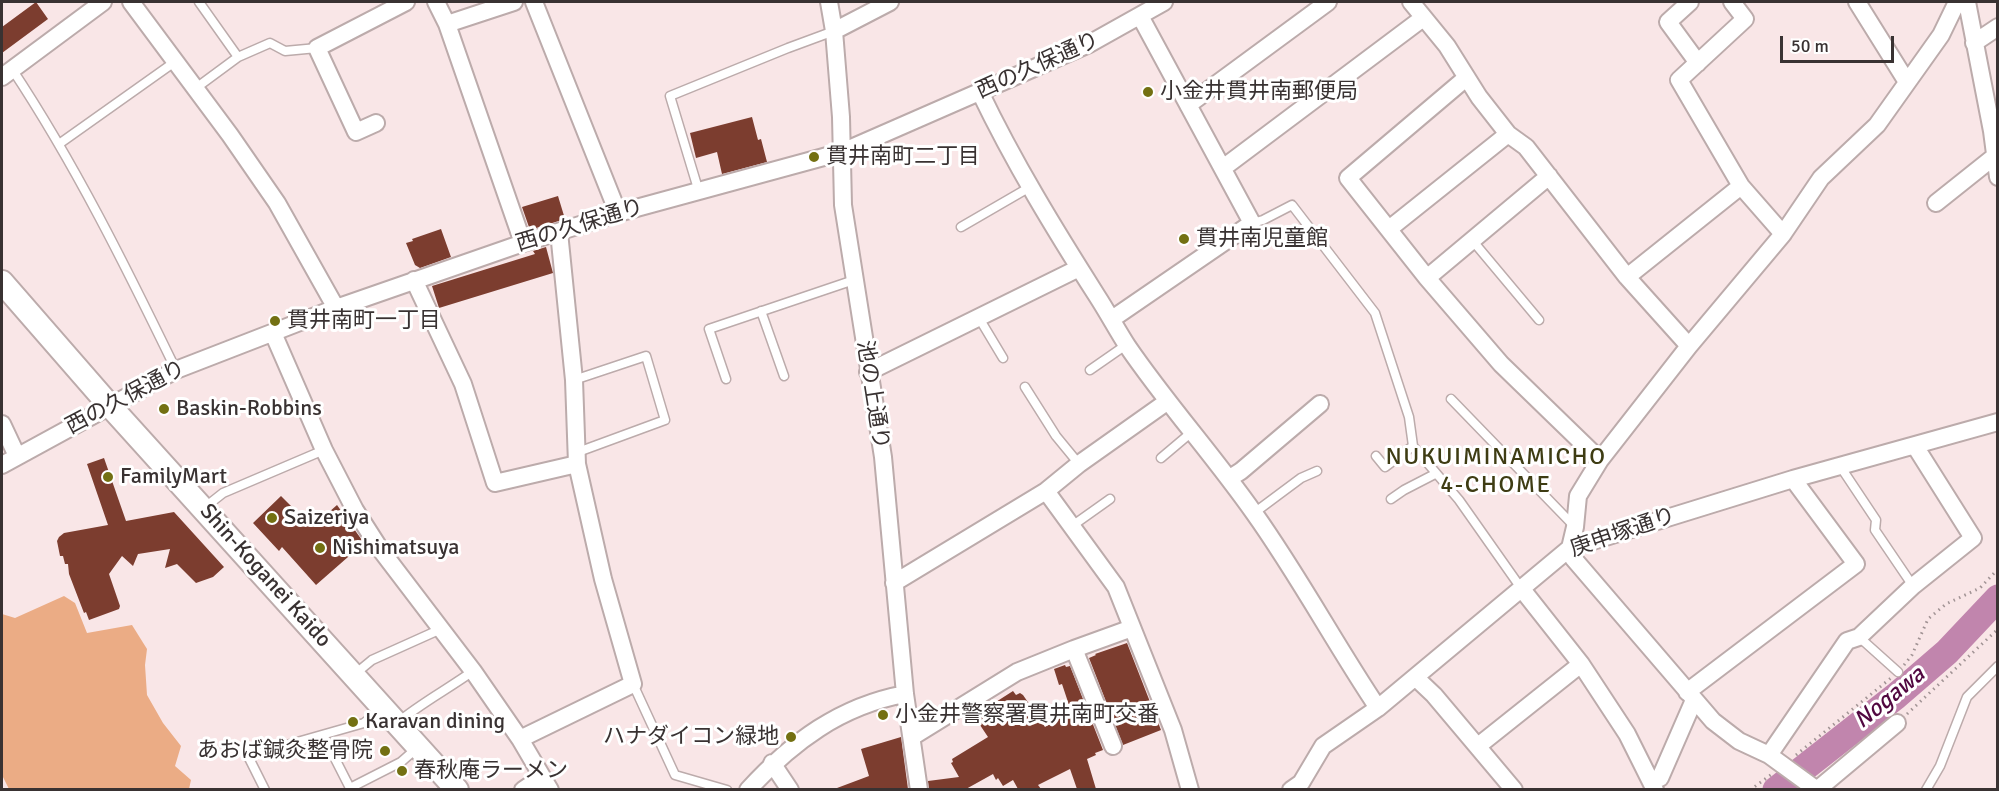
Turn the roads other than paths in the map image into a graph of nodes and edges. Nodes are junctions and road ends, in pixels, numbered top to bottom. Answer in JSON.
{"nodes":[{"id":1,"x":103,"y":2,"type":"edge"},
{"id":2,"x":131,"y":2,"type":"edge"},
{"id":3,"x":199,"y":2,"type":"edge"},
{"id":4,"x":405,"y":2,"type":"edge"},
{"id":5,"x":436,"y":2,"type":"edge"},
{"id":6,"x":514,"y":2,"type":"edge"},
{"id":7,"x":534,"y":2,"type":"edge"},
{"id":8,"x":829,"y":2,"type":"edge"},
{"id":9,"x":890,"y":2,"type":"edge"},
{"id":10,"x":1164,"y":2,"type":"edge"},
{"id":11,"x":1328,"y":2,"type":"edge"},
{"id":12,"x":1411,"y":2,"type":"edge"},
{"id":13,"x":1690,"y":2,"type":"edge"},
{"id":14,"x":1732,"y":2,"type":"edge"},
{"id":15,"x":1857,"y":2,"type":"edge"},
{"id":16,"x":1957,"y":2,"type":"edge"},
{"id":17,"x":1968,"y":2,"type":"edge"},
{"id":18,"x":1140,"y":16,"type":"junction"},
{"id":19,"x":1423,"y":18,"type":"junction"},
{"id":20,"x":447,"y":24,"type":"junction"},
{"id":21,"x":1998,"y":27,"type":"edge"},
{"id":22,"x":834,"y":31,"type":"junction"},
{"id":23,"x":1974,"y":43,"type":"junction"},
{"id":24,"x":317,"y":48,"type":"junction"},
{"id":25,"x":238,"y":57,"type":"junction"},
{"id":26,"x":176,"y":61,"type":"junction"},
{"id":27,"x":1698,"y":63,"type":"junction"},
{"id":28,"x":7,"y":73,"type":"edge"},
{"id":29,"x":1466,"y":78,"type":"junction"},
{"id":30,"x":1907,"y":82,"type":"junction"},
{"id":31,"x":196,"y":88,"type":"junction"},
{"id":32,"x":980,"y":92,"type":"junction"},
{"id":33,"x":1188,"y":105,"type":"junction"},
{"id":34,"x":376,"y":123,"type":"dead end"},
{"id":35,"x":1995,"y":129,"type":"edge"},
{"id":36,"x":1508,"y":134,"type":"junction"},
{"id":37,"x":59,"y":144,"type":"junction"},
{"id":38,"x":842,"y":152,"type":"junction"},
{"id":39,"x":1995,"y":156,"type":"junction"},
{"id":40,"x":1223,"y":168,"type":"junction"},
{"id":41,"x":1549,"y":176,"type":"junction"},
{"id":42,"x":1998,"y":177,"type":"edge"},
{"id":43,"x":1740,"y":186,"type":"junction"},
{"id":44,"x":1030,"y":188,"type":"junction"},
{"id":45,"x":699,"y":192,"type":"junction"},
{"id":46,"x":1936,"y":203,"type":"dead end"},
{"id":47,"x":618,"y":213,"type":"junction"},
{"id":48,"x":1252,"y":223,"type":"junction"},
{"id":49,"x":961,"y":227,"type":"dead end"},
{"id":50,"x":1389,"y":229,"type":"junction"},
{"id":51,"x":559,"y":232,"type":"junction"},
{"id":52,"x":1783,"y":234,"type":"junction"},
{"id":53,"x":1472,"y":240,"type":"junction"},
{"id":54,"x":523,"y":243,"type":"junction"},
{"id":55,"x":1079,"y":268,"type":"junction"},
{"id":56,"x":1627,"y":277,"type":"junction"},
{"id":57,"x":1427,"y":278,"type":"junction"},
{"id":58,"x":414,"y":280,"type":"junction"},
{"id":59,"x":854,"y":280,"type":"junction"},
{"id":60,"x":2,"y":282,"type":"edge"},
{"id":61,"x":336,"y":308,"type":"junction"},
{"id":62,"x":761,"y":311,"type":"junction"},
{"id":63,"x":979,"y":318,"type":"junction"},
{"id":64,"x":1112,"y":319,"type":"junction"},
{"id":65,"x":1539,"y":320,"type":"dead end"},
{"id":66,"x":273,"y":333,"type":"junction"},
{"id":67,"x":1126,"y":345,"type":"junction"},
{"id":68,"x":1689,"y":346,"type":"junction"},
{"id":69,"x":1003,"y":358,"type":"dead end"},
{"id":70,"x":176,"y":370,"type":"junction"},
{"id":71,"x":1090,"y":370,"type":"dead end"},
{"id":72,"x":868,"y":372,"type":"junction"},
{"id":73,"x":784,"y":375,"type":"dead end"},
{"id":74,"x":726,"y":379,"type":"dead end"},
{"id":75,"x":574,"y":380,"type":"junction"},
{"id":76,"x":1025,"y":387,"type":"dead end"},
{"id":77,"x":1451,"y":399,"type":"dead end"},
{"id":78,"x":1168,"y":402,"type":"junction"},
{"id":79,"x":1320,"y":404,"type":"dead end"},
{"id":80,"x":110,"y":406,"type":"junction"},
{"id":81,"x":1998,"y":422,"type":"edge"},
{"id":82,"x":2,"y":424,"type":"edge"},
{"id":83,"x":1193,"y":431,"type":"junction"},
{"id":84,"x":1413,"y":446,"type":"junction"},
{"id":85,"x":1915,"y":446,"type":"junction"},
{"id":86,"x":324,"y":450,"type":"junction"},
{"id":87,"x":17,"y":456,"type":"junction"},
{"id":88,"x":1376,"y":456,"type":"dead end"},
{"id":89,"x":578,"y":458,"type":"junction"},
{"id":90,"x":1161,"y":458,"type":"dead end"},
{"id":91,"x":1600,"y":460,"type":"junction"},
{"id":92,"x":1079,"y":464,"type":"junction"},
{"id":93,"x":2,"y":465,"type":"edge"},
{"id":94,"x":1840,"y":466,"type":"junction"},
{"id":95,"x":1317,"y":471,"type":"dead end"},
{"id":96,"x":1436,"y":474,"type":"junction"},
{"id":97,"x":1230,"y":478,"type":"junction"},
{"id":98,"x":1793,"y":479,"type":"junction"},
{"id":99,"x":1046,"y":491,"type":"junction"},
{"id":100,"x":1110,"y":499,"type":"dead end"},
{"id":101,"x":1391,"y":499,"type":"dead end"},
{"id":102,"x":203,"y":508,"type":"junction"},
{"id":103,"x":1254,"y":513,"type":"junction"},
{"id":104,"x":1072,"y":526,"type":"junction"},
{"id":105,"x":1575,"y":527,"type":"junction"},
{"id":106,"x":1570,"y":548,"type":"junction"},
{"id":107,"x":894,"y":583,"type":"junction"},
{"id":108,"x":1913,"y":586,"type":"junction"},
{"id":109,"x":1521,"y":588,"type":"junction"},
{"id":110,"x":442,"y":628,"type":"junction"},
{"id":111,"x":1132,"y":628,"type":"junction"},
{"id":112,"x":1859,"y":637,"type":"junction"},
{"id":113,"x":1074,"y":648,"type":"junction"},
{"id":114,"x":1581,"y":664,"type":"junction"},
{"id":115,"x":1998,"y":666,"type":"edge"},
{"id":116,"x":473,"y":671,"type":"junction"},
{"id":117,"x":1898,"y":672,"type":"road end"},
{"id":118,"x":354,"y":675,"type":"junction"},
{"id":119,"x":1416,"y":677,"type":"junction"},
{"id":120,"x":633,"y":684,"type":"junction"},
{"id":121,"x":905,"y":694,"type":"junction"},
{"id":122,"x":1690,"y":696,"type":"junction"},
{"id":123,"x":1378,"y":708,"type":"junction"},
{"id":124,"x":390,"y":715,"type":"junction"},
{"id":125,"x":1897,"y":723,"type":"road end"},
{"id":126,"x":323,"y":735,"type":"junction"},
{"id":127,"x":912,"y":737,"type":"junction"},
{"id":128,"x":519,"y":738,"type":"junction"},
{"id":129,"x":1113,"y":746,"type":"dead end"},
{"id":130,"x":1478,"y":746,"type":"junction"},
{"id":131,"x":418,"y":747,"type":"junction"},
{"id":132,"x":1769,"y":755,"type":"junction"},
{"id":133,"x":772,"y":763,"type":"junction"},
{"id":134,"x":546,"y":783,"type":"edge"},
{"id":135,"x":1654,"y":785,"type":"edge"},
{"id":136,"x":265,"y":789,"type":"edge"},
{"id":137,"x":351,"y":789,"type":"edge"},
{"id":138,"x":457,"y":789,"type":"edge"},
{"id":139,"x":523,"y":789,"type":"edge"},
{"id":140,"x":727,"y":789,"type":"edge"},
{"id":141,"x":747,"y":789,"type":"edge"},
{"id":142,"x":790,"y":789,"type":"edge"},
{"id":143,"x":919,"y":789,"type":"edge"},
{"id":144,"x":1190,"y":789,"type":"edge"},
{"id":145,"x":1291,"y":789,"type":"edge"},
{"id":146,"x":1514,"y":789,"type":"edge"},
{"id":147,"x":1817,"y":789,"type":"edge"},
{"id":148,"x":1926,"y":789,"type":"edge"}],
"edges":[{"from":1,"to":28,"type":"street"},
{"from":2,"to":26,"type":"street"},
{"from":3,"to":25,"type":"lane"},
{"from":4,"to":24,"type":"street"},
{"from":5,"to":20,"type":"street"},
{"from":6,"to":20,"type":"street"},
{"from":7,"to":47,"type":"street"},
{"from":8,"to":22,"type":"street","name":"池の上通り"},
{"from":9,"to":22,"type":"street"},
{"from":10,"to":18,"type":"street","name":"西の久保通り"},
{"from":11,"to":33,"type":"street"},
{"from":12,"to":19,"type":"street"},
{"from":13,"to":27,"type":"street"},
{"from":14,"to":27,"type":"street"},
{"from":15,"to":30,"type":"street"},
{"from":16,"to":30,"type":"street"},
{"from":17,"to":23,"type":"street"},
{"from":18,"to":32,"type":"street","name":"西の久保通り"},
{"from":18,"to":33,"type":"street"},
{"from":19,"to":29,"type":"street"},
{"from":19,"to":40,"type":"street"},
{"from":20,"to":54,"type":"street"},
{"from":21,"to":23,"type":"street"},
{"from":22,"to":38,"type":"street","name":"池の上通り"},
{"from":22,"to":45,"type":"lane"},
{"from":23,"to":35,"type":"street"},
{"from":24,"to":25,"type":"lane"},
{"from":24,"to":34,"type":"street"},
{"from":25,"to":31,"type":"lane"},
{"from":26,"to":31,"type":"street"},
{"from":26,"to":37,"type":"lane"},
{"from":27,"to":43,"type":"street"},
{"from":28,"to":37,"type":"lane"},
{"from":29,"to":36,"type":"street"},
{"from":29,"to":50,"type":"street"},
{"from":30,"to":52,"type":"street"},
{"from":31,"to":61,"type":"street"},
{"from":32,"to":38,"type":"street","name":"西の久保通り"},
{"from":32,"to":44,"type":"street"},
{"from":33,"to":40,"type":"street"},
{"from":35,"to":39,"type":"street"},
{"from":36,"to":41,"type":"street"},
{"from":36,"to":50,"type":"street"},
{"from":37,"to":70,"type":"lane"},
{"from":38,"to":45,"type":"street","name":"西の久保通り"},
{"from":38,"to":59,"type":"street","name":"池の上通り"},
{"from":39,"to":42,"type":"street"},
{"from":39,"to":46,"type":"street"},
{"from":40,"to":48,"type":"street"},
{"from":41,"to":53,"type":"street"},
{"from":41,"to":56,"type":"street"},
{"from":43,"to":52,"type":"street"},
{"from":43,"to":56,"type":"street"},
{"from":44,"to":49,"type":"lane"},
{"from":44,"to":55,"type":"street"},
{"from":45,"to":47,"type":"street","name":"西の久保通り"},
{"from":47,"to":51,"type":"street","name":"西の久保通り"},
{"from":48,"to":64,"type":"street"},
{"from":48,"to":84,"type":"lane"},
{"from":50,"to":57,"type":"street"},
{"from":51,"to":54,"type":"street","name":"西の久保通り"},
{"from":51,"to":75,"type":"street"},
{"from":52,"to":68,"type":"street"},
{"from":53,"to":57,"type":"street"},
{"from":53,"to":65,"type":"lane"},
{"from":54,"to":58,"type":"street","name":"西の久保通り"},
{"from":55,"to":63,"type":"street"},
{"from":55,"to":64,"type":"street"},
{"from":56,"to":68,"type":"street"},
{"from":57,"to":91,"type":"street"},
{"from":58,"to":61,"type":"street","name":"西の久保通り"},
{"from":58,"to":89,"type":"street"},
{"from":59,"to":62,"type":"lane"},
{"from":59,"to":72,"type":"street","name":"池の上通り"},
{"from":60,"to":80,"type":"main road","name":"Shin-Koganei Kaido"},
{"from":61,"to":66,"type":"street","name":"西の久保通り"},
{"from":62,"to":73,"type":"lane"},
{"from":62,"to":74,"type":"lane"},
{"from":63,"to":69,"type":"lane"},
{"from":63,"to":72,"type":"street"},
{"from":64,"to":67,"type":"street"},
{"from":66,"to":70,"type":"street","name":"西の久保通り"},
{"from":66,"to":86,"type":"street"},
{"from":67,"to":71,"type":"lane"},
{"from":67,"to":78,"type":"street"},
{"from":68,"to":91,"type":"street"},
{"from":70,"to":80,"type":"street","name":"西の久保通り"},
{"from":72,"to":107,"type":"street","name":"池の上通り"},
{"from":75,"to":89,"type":"street"},
{"from":75,"to":89,"type":"lane"},
{"from":76,"to":92,"type":"lane"},
{"from":77,"to":105,"type":"lane"},
{"from":78,"to":83,"type":"street"},
{"from":78,"to":92,"type":"street"},
{"from":79,"to":97,"type":"street"},
{"from":80,"to":87,"type":"street","name":"西の久保通り"},
{"from":80,"to":102,"type":"main road","name":"Shin-Koganei Kaido"},
{"from":81,"to":85,"type":"street","name":"庚申塚通り"},
{"from":82,"to":87,"type":"street"},
{"from":83,"to":90,"type":"lane"},
{"from":83,"to":97,"type":"street"},
{"from":84,"to":88,"type":"lane"},
{"from":84,"to":96,"type":"lane"},
{"from":85,"to":94,"type":"street","name":"庚申塚通り"},
{"from":85,"to":108,"type":"street"},
{"from":86,"to":102,"type":"lane"},
{"from":86,"to":110,"type":"street"},
{"from":87,"to":93,"type":"street","name":"西の久保通り"},
{"from":89,"to":120,"type":"street"},
{"from":91,"to":105,"type":"street"},
{"from":92,"to":99,"type":"street"},
{"from":94,"to":98,"type":"street","name":"庚申塚通り"},
{"from":94,"to":108,"type":"lane"},
{"from":95,"to":103,"type":"lane"},
{"from":96,"to":101,"type":"lane"},
{"from":96,"to":109,"type":"lane"},
{"from":97,"to":103,"type":"street"},
{"from":98,"to":106,"type":"street","name":"庚申塚通り"},
{"from":98,"to":122,"type":"street"},
{"from":99,"to":104,"type":"street"},
{"from":99,"to":107,"type":"street"},
{"from":100,"to":104,"type":"lane"},
{"from":102,"to":118,"type":"main road","name":"Shin-Koganei Kaido"},
{"from":103,"to":123,"type":"street"},
{"from":104,"to":111,"type":"street"},
{"from":105,"to":106,"type":"street"},
{"from":106,"to":109,"type":"street","name":"庚申塚通り"},
{"from":106,"to":122,"type":"street"},
{"from":107,"to":121,"type":"street","name":"池の上通り"},
{"from":108,"to":112,"type":"street"},
{"from":109,"to":114,"type":"street"},
{"from":109,"to":119,"type":"street","name":"庚申塚通り"},
{"from":110,"to":116,"type":"street"},
{"from":110,"to":118,"type":"lane"},
{"from":111,"to":113,"type":"street"},
{"from":111,"to":144,"type":"street"},
{"from":112,"to":117,"type":"lane"},
{"from":112,"to":132,"type":"street"},
{"from":113,"to":127,"type":"street"},
{"from":113,"to":129,"type":"street"},
{"from":114,"to":130,"type":"street"},
{"from":114,"to":135,"type":"street"},
{"from":115,"to":148,"type":"lane"},
{"from":116,"to":124,"type":"lane"},
{"from":116,"to":128,"type":"street"},
{"from":118,"to":124,"type":"main road","name":"Shin-Koganei Kaido"},
{"from":119,"to":123,"type":"street","name":"庚申塚通り"},
{"from":119,"to":130,"type":"street"},
{"from":120,"to":128,"type":"street"},
{"from":120,"to":140,"type":"lane"},
{"from":121,"to":127,"type":"street","name":"池の上通り"},
{"from":121,"to":133,"type":"street"},
{"from":122,"to":132,"type":"street"},
{"from":122,"to":135,"type":"street"},
{"from":123,"to":145,"type":"street","name":"庚申塚通り"},
{"from":124,"to":126,"type":"lane"},
{"from":124,"to":131,"type":"main road","name":"Shin-Koganei Kaido"},
{"from":125,"to":147,"type":"street"},
{"from":126,"to":136,"type":"lane"},
{"from":126,"to":137,"type":"lane"},
{"from":127,"to":143,"type":"street","name":"池の上通り"},
{"from":128,"to":134,"type":"street"},
{"from":130,"to":146,"type":"street"},
{"from":131,"to":137,"type":"lane"},
{"from":131,"to":138,"type":"main road","name":"Shin-Koganei Kaido"},
{"from":132,"to":147,"type":"street"},
{"from":133,"to":141,"type":"street"},
{"from":133,"to":142,"type":"street"},
{"from":134,"to":139,"type":"street"}]}
